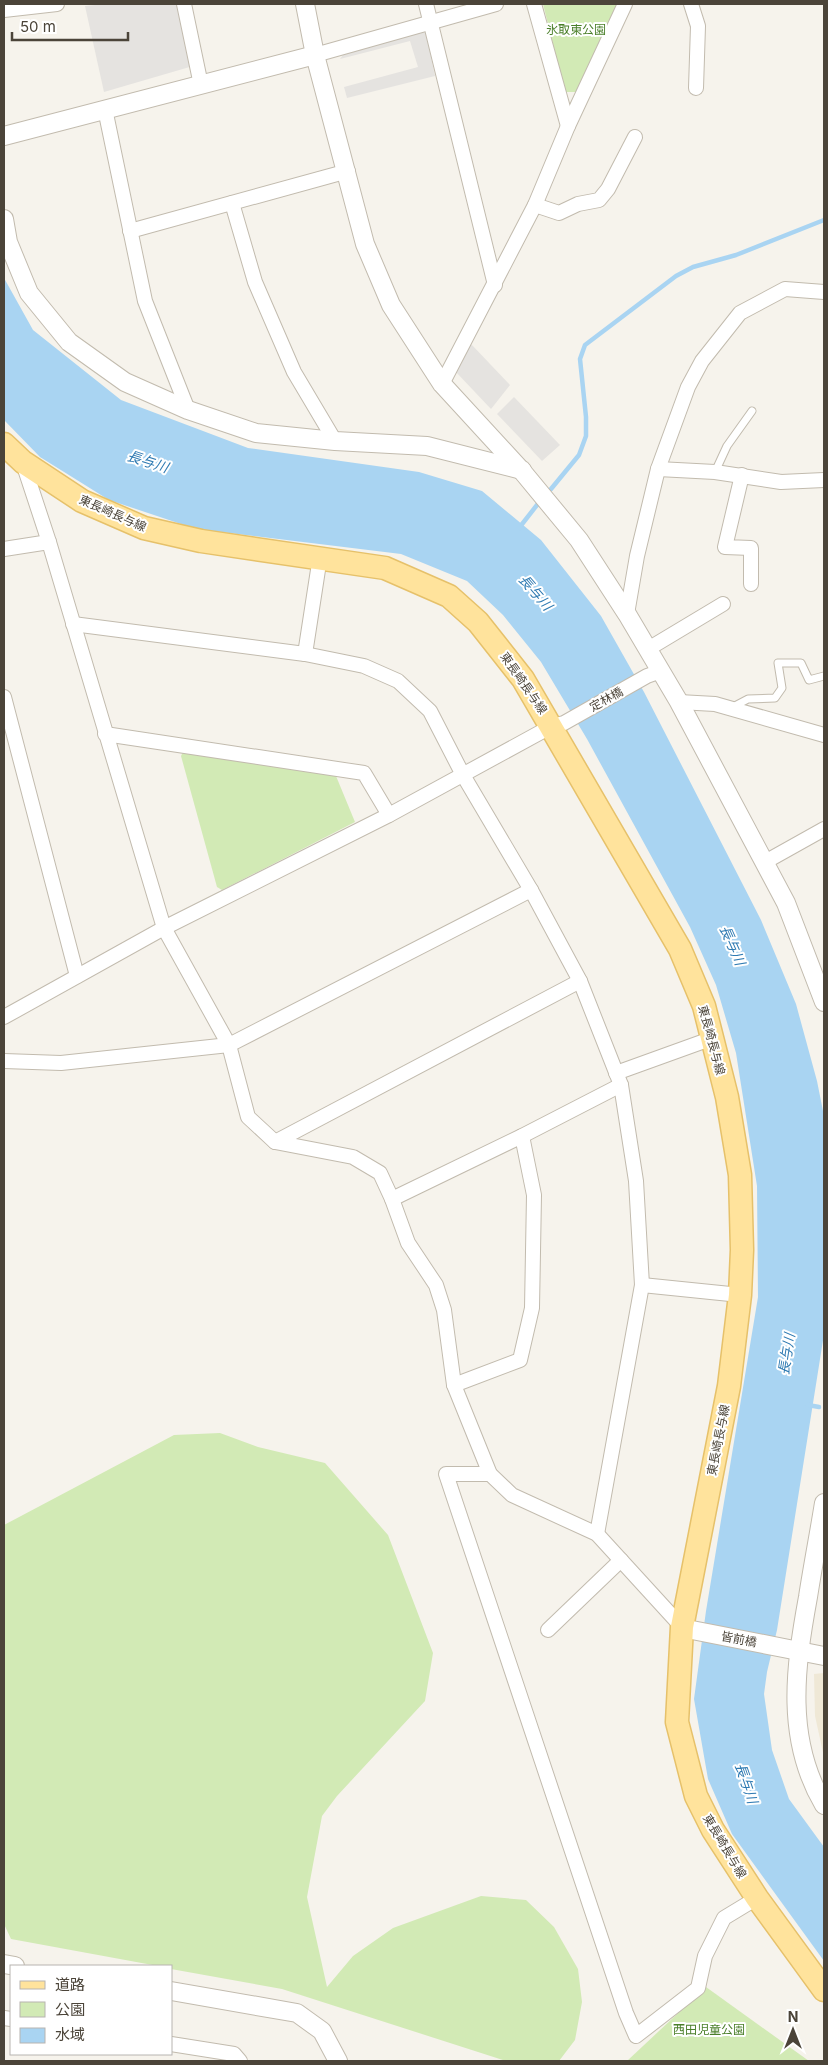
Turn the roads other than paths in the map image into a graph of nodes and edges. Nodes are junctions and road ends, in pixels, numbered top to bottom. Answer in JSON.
{"nodes":[{"id":1,"x":57,"y":4,"type":"edge"},
{"id":2,"x":184,"y":4,"type":"edge"},
{"id":3,"x":305,"y":4,"type":"edge"},
{"id":4,"x":426,"y":4,"type":"edge"},
{"id":5,"x":496,"y":4,"type":"edge"},
{"id":6,"x":534,"y":4,"type":"edge"},
{"id":7,"x":625,"y":4,"type":"edge"},
{"id":8,"x":691,"y":4,"type":"edge"},
{"id":9,"x":4,"y":10,"type":"edge"},
{"id":10,"x":430,"y":21,"type":"junction"},
{"id":11,"x":315,"y":55,"type":"junction"},
{"id":12,"x":200,"y":85,"type":"junction"},
{"id":13,"x":696,"y":88,"type":"dead end"},
{"id":14,"x":105,"y":109,"type":"junction"},
{"id":15,"x":568,"y":126,"type":"junction"},
{"id":16,"x":4,"y":136,"type":"edge"},
{"id":17,"x":635,"y":137,"type":"dead end"},
{"id":18,"x":348,"y":171,"type":"junction"},
{"id":19,"x":232,"y":203,"type":"junction"},
{"id":20,"x":535,"y":205,"type":"junction"},
{"id":21,"x":4,"y":219,"type":"edge"},
{"id":22,"x":130,"y":231,"type":"junction"},
{"id":23,"x":495,"y":285,"type":"junction"},
{"id":24,"x":824,"y":292,"type":"edge"},
{"id":25,"x":442,"y":384,"type":"junction"},
{"id":26,"x":188,"y":410,"type":"junction"},
{"id":27,"x":752,"y":411,"type":"dead end"},
{"id":28,"x":335,"y":441,"type":"junction"},
{"id":29,"x":4,"y":444,"type":"edge"},
{"id":30,"x":22,"y":462,"type":"junction"},
{"id":31,"x":658,"y":469,"type":"junction"},
{"id":32,"x":522,"y":470,"type":"junction"},
{"id":33,"x":715,"y":472,"type":"junction"},
{"id":34,"x":742,"y":475,"type":"junction"},
{"id":35,"x":824,"y":480,"type":"edge"},
{"id":36,"x":49,"y":542,"type":"junction"},
{"id":37,"x":4,"y":549,"type":"edge"},
{"id":38,"x":320,"y":557,"type":"junction"},
{"id":39,"x":751,"y":584,"type":"dead end"},
{"id":40,"x":723,"y":604,"type":"dead end"},
{"id":41,"x":627,"y":614,"type":"junction"},
{"id":42,"x":74,"y":624,"type":"junction"},
{"id":43,"x":648,"y":648,"type":"junction"},
{"id":44,"x":305,"y":654,"type":"junction"},
{"id":45,"x":654,"y":673,"type":"junction"},
{"id":46,"x":824,"y":676,"type":"edge"},
{"id":47,"x":4,"y":697,"type":"edge"},
{"id":48,"x":679,"y":702,"type":"junction"},
{"id":49,"x":730,"y":708,"type":"junction"},
{"id":50,"x":558,"y":724,"type":"junction"},
{"id":51,"x":105,"y":734,"type":"junction"},
{"id":52,"x":824,"y":735,"type":"edge"},
{"id":53,"x":463,"y":775,"type":"junction"},
{"id":54,"x":389,"y":815,"type":"junction"},
{"id":55,"x":824,"y":829,"type":"edge"},
{"id":56,"x":765,"y":862,"type":"junction"},
{"id":57,"x":531,"y":890,"type":"junction"},
{"id":58,"x":164,"y":928,"type":"junction"},
{"id":59,"x":77,"y":976,"type":"junction"},
{"id":60,"x":580,"y":981,"type":"junction"},
{"id":61,"x":824,"y":1002,"type":"edge"},
{"id":62,"x":4,"y":1017,"type":"edge"},
{"id":63,"x":713,"y":1038,"type":"junction"},
{"id":64,"x":229,"y":1045,"type":"junction"},
{"id":65,"x":4,"y":1060,"type":"edge"},
{"id":66,"x":619,"y":1079,"type":"junction"},
{"id":67,"x":522,"y":1136,"type":"junction"},
{"id":68,"x":274,"y":1142,"type":"junction"},
{"id":69,"x":392,"y":1199,"type":"junction"},
{"id":70,"x":642,"y":1285,"type":"junction"},
{"id":71,"x":740,"y":1295,"type":"junction"},
{"id":72,"x":454,"y":1386,"type":"junction"},
{"id":73,"x":490,"y":1474,"type":"junction"},
{"id":74,"x":824,"y":1503,"type":"edge"},
{"id":75,"x":597,"y":1534,"type":"junction"},
{"id":76,"x":621,"y":1560,"type":"junction"},
{"id":77,"x":687,"y":1628,"type":"junction"},
{"id":78,"x":548,"y":1630,"type":"dead end"},
{"id":79,"x":792,"y":1650,"type":"junction"},
{"id":80,"x":824,"y":1656,"type":"edge"},
{"id":81,"x":824,"y":1805,"type":"edge"},
{"id":82,"x":758,"y":1898,"type":"junction"},
{"id":83,"x":824,"y":1990,"type":"edge"},
{"id":84,"x":172,"y":1991,"type":"edge"},
{"id":85,"x":172,"y":2044,"type":"edge"},
{"id":86,"x":240,"y":2061,"type":"edge"},
{"id":87,"x":338,"y":2061,"type":"edge"}],
"edges":[{"from":1,"to":9,"type":"street"},
{"from":2,"to":12,"type":"street"},
{"from":3,"to":11,"type":"street"},
{"from":4,"to":10,"type":"street"},
{"from":5,"to":10,"type":"street"},
{"from":6,"to":15,"type":"street"},
{"from":7,"to":15,"type":"street"},
{"from":8,"to":13,"type":"street"},
{"from":10,"to":11,"type":"street"},
{"from":10,"to":23,"type":"street"},
{"from":11,"to":12,"type":"street"},
{"from":11,"to":18,"type":"street"},
{"from":12,"to":14,"type":"street"},
{"from":14,"to":16,"type":"street"},
{"from":14,"to":22,"type":"street"},
{"from":15,"to":20,"type":"street"},
{"from":17,"to":20,"type":"street"},
{"from":18,"to":19,"type":"street"},
{"from":18,"to":25,"type":"street"},
{"from":19,"to":22,"type":"street"},
{"from":19,"to":28,"type":"street"},
{"from":20,"to":23,"type":"street"},
{"from":21,"to":26,"type":"street"},
{"from":22,"to":26,"type":"street"},
{"from":23,"to":25,"type":"street"},
{"from":24,"to":31,"type":"street"},
{"from":25,"to":32,"type":"street"},
{"from":26,"to":28,"type":"street"},
{"from":27,"to":33,"type":"lane"},
{"from":28,"to":32,"type":"street"},
{"from":29,"to":30,"type":"main road","name":"東長崎長与線"},
{"from":30,"to":36,"type":"street"},
{"from":30,"to":38,"type":"main road","name":"東長崎長与線"},
{"from":31,"to":33,"type":"street"},
{"from":31,"to":41,"type":"street"},
{"from":32,"to":41,"type":"street"},
{"from":33,"to":34,"type":"street"},
{"from":34,"to":35,"type":"street"},
{"from":34,"to":39,"type":"street"},
{"from":36,"to":37,"type":"street"},
{"from":36,"to":42,"type":"street"},
{"from":38,"to":44,"type":"street"},
{"from":38,"to":50,"type":"main road","name":"東長崎長与線"},
{"from":40,"to":43,"type":"street"},
{"from":41,"to":43,"type":"street"},
{"from":42,"to":44,"type":"street"},
{"from":42,"to":51,"type":"street"},
{"from":43,"to":45,"type":"street"},
{"from":44,"to":53,"type":"street"},
{"from":45,"to":48,"type":"street"},
{"from":45,"to":50,"type":"street","name":"定林橋"},
{"from":46,"to":49,"type":"lane"},
{"from":47,"to":59,"type":"street"},
{"from":48,"to":49,"type":"street"},
{"from":48,"to":56,"type":"street"},
{"from":49,"to":52,"type":"street"},
{"from":50,"to":53,"type":"street","name":"定林橋"},
{"from":50,"to":63,"type":"main road","name":"東長崎長与線"},
{"from":51,"to":54,"type":"street"},
{"from":51,"to":58,"type":"street"},
{"from":53,"to":54,"type":"street","name":"定林橋"},
{"from":53,"to":57,"type":"street"},
{"from":54,"to":58,"type":"street","name":"定林橋"},
{"from":55,"to":56,"type":"street"},
{"from":56,"to":61,"type":"street"},
{"from":57,"to":60,"type":"street"},
{"from":57,"to":64,"type":"street"},
{"from":58,"to":59,"type":"street","name":"定林橋"},
{"from":58,"to":64,"type":"street"},
{"from":59,"to":62,"type":"street","name":"定林橋"},
{"from":60,"to":66,"type":"street"},
{"from":60,"to":68,"type":"street"},
{"from":63,"to":66,"type":"street"},
{"from":63,"to":71,"type":"main road","name":"東長崎長与線"},
{"from":64,"to":65,"type":"street"},
{"from":64,"to":68,"type":"street"},
{"from":66,"to":67,"type":"street"},
{"from":66,"to":70,"type":"street"},
{"from":67,"to":69,"type":"street"},
{"from":67,"to":72,"type":"street"},
{"from":68,"to":69,"type":"street"},
{"from":69,"to":72,"type":"street"},
{"from":70,"to":71,"type":"street"},
{"from":70,"to":75,"type":"street"},
{"from":71,"to":77,"type":"main road","name":"東長崎長与線"},
{"from":72,"to":73,"type":"street"},
{"from":73,"to":75,"type":"street"},
{"from":73,"to":82,"type":"street"},
{"from":74,"to":79,"type":"street"},
{"from":75,"to":76,"type":"street"},
{"from":76,"to":77,"type":"street"},
{"from":76,"to":78,"type":"street"},
{"from":77,"to":79,"type":"street","name":"皆前橋"},
{"from":77,"to":82,"type":"main road","name":"東長崎長与線"},
{"from":79,"to":80,"type":"street","name":"皆前橋"},
{"from":79,"to":81,"type":"street"},
{"from":82,"to":83,"type":"main road","name":"東長崎長与線"},
{"from":84,"to":87,"type":"street"},
{"from":85,"to":86,"type":"street"}]}
